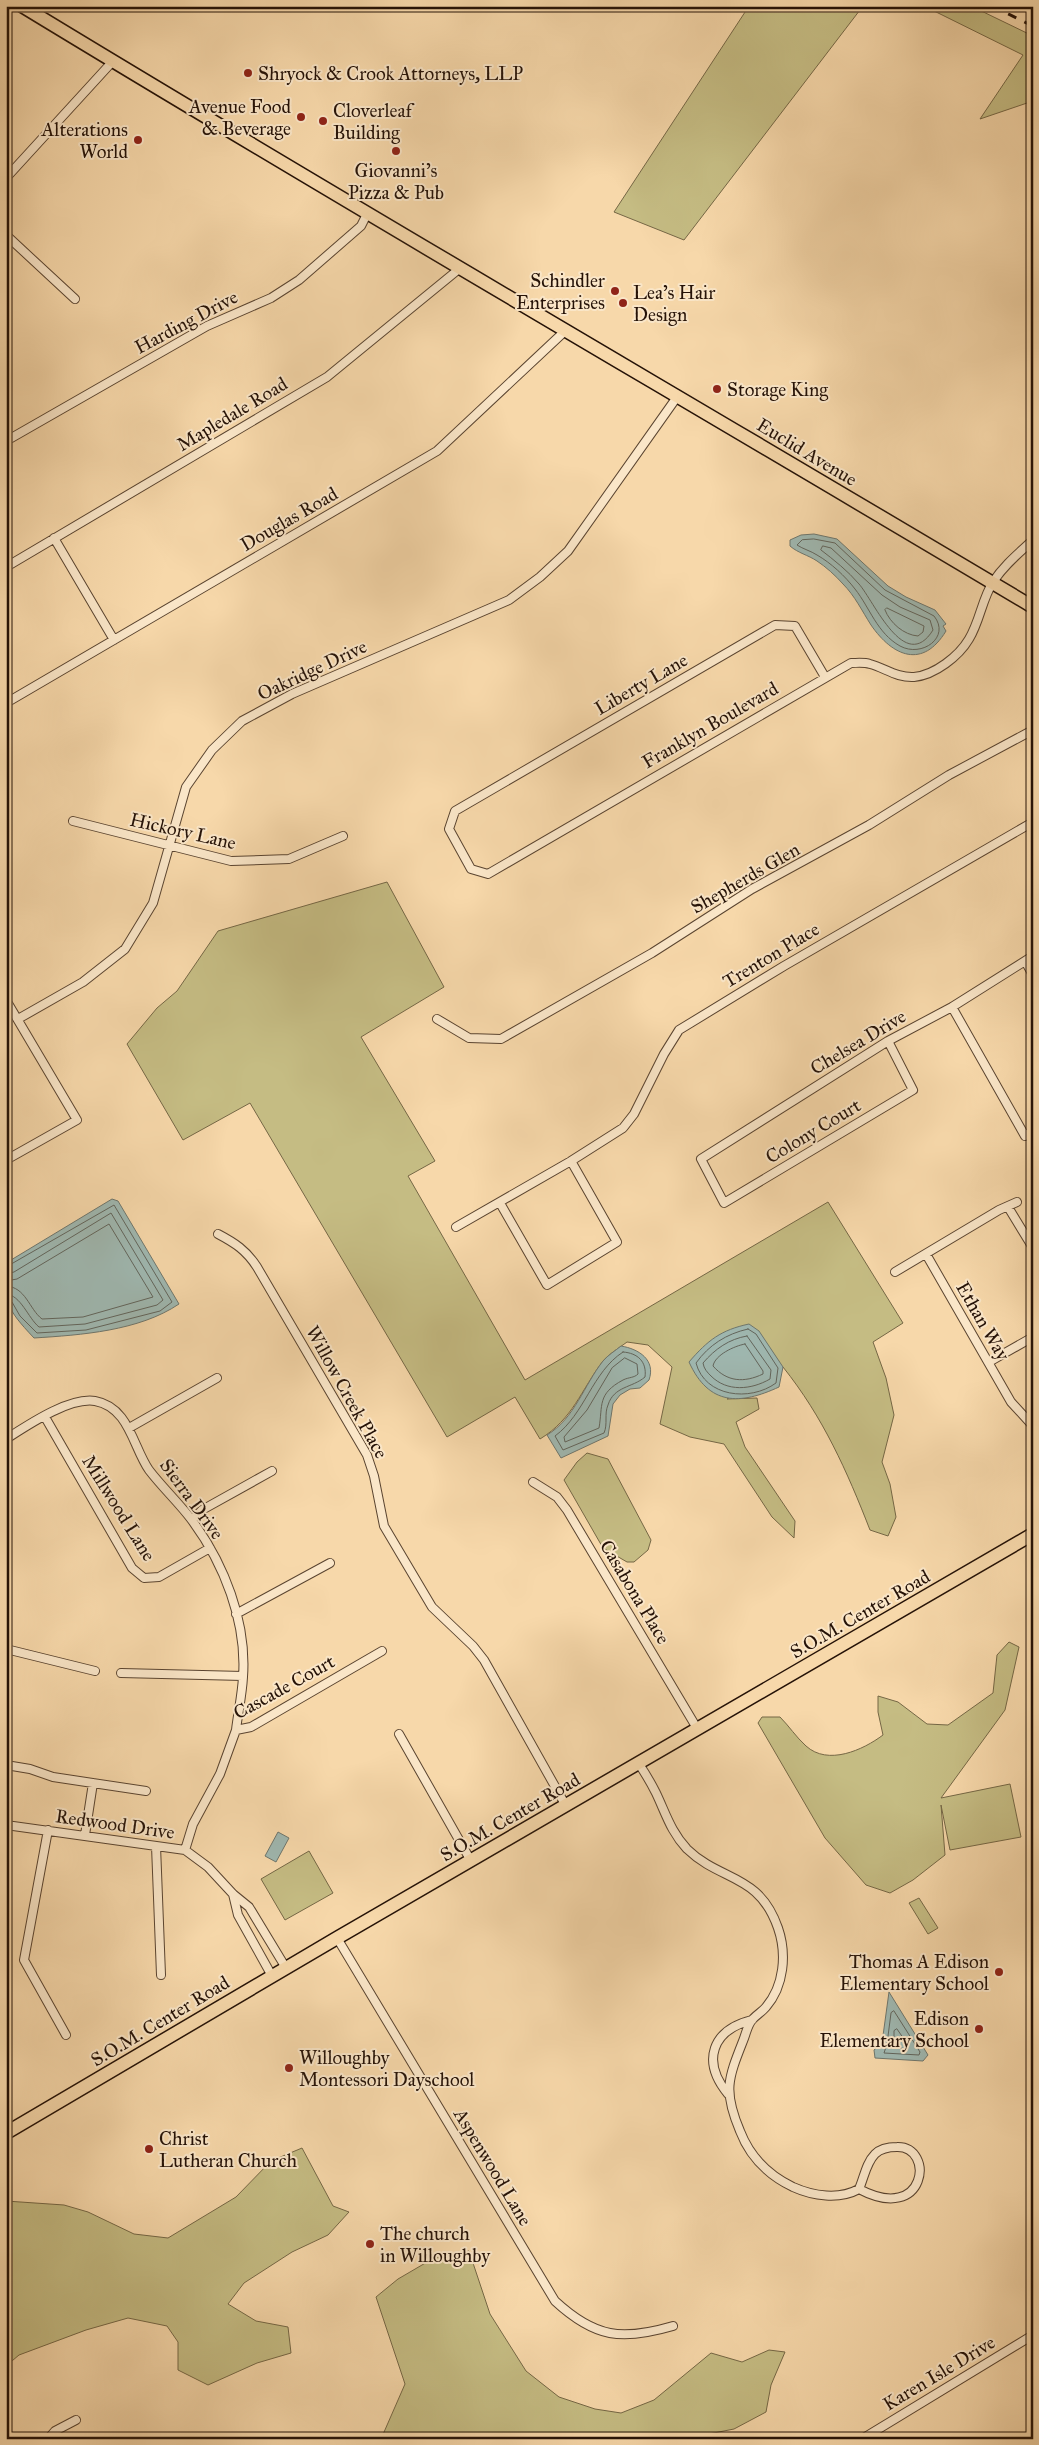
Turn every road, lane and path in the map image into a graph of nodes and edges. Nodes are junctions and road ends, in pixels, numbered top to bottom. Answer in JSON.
{"nodes":[{"id":1,"x":22,"y":6,"type":"edge"},
{"id":2,"x":113,"y":62,"type":"junction"},
{"id":3,"x":6,"y":178,"type":"edge"},
{"id":4,"x":367,"y":214,"type":"junction"},
{"id":5,"x":6,"y":234,"type":"edge"},
{"id":6,"x":459,"y":269,"type":"junction"},
{"id":7,"x":75,"y":299,"type":"dead end"},
{"id":8,"x":565,"y":331,"type":"junction"},
{"id":9,"x":677,"y":397,"type":"junction"},
{"id":10,"x":6,"y":441,"type":"edge"},
{"id":11,"x":54,"y":538,"type":"junction"},
{"id":12,"x":1033,"y":540,"type":"edge"},
{"id":13,"x":6,"y":567,"type":"edge"},
{"id":14,"x":992,"y":583,"type":"junction"},
{"id":15,"x":1033,"y":607,"type":"edge"},
{"id":16,"x":114,"y":640,"type":"junction"},
{"id":17,"x":825,"y":677,"type":"junction"},
{"id":18,"x":6,"y":703,"type":"edge"},
{"id":19,"x":1033,"y":730,"type":"edge"},
{"id":20,"x":455,"y":811,"type":"joint"},
{"id":21,"x":73,"y":821,"type":"dead end"},
{"id":22,"x":1033,"y":822,"type":"edge"},
{"id":23,"x":344,"y":836,"type":"dead end"},
{"id":24,"x":168,"y":844,"type":"junction"},
{"id":25,"x":1033,"y":956,"type":"edge"},
{"id":26,"x":1025,"y":961,"type":"junction"},
{"id":27,"x":1033,"y":975,"type":"edge"},
{"id":28,"x":6,"y":1000,"type":"edge"},
{"id":29,"x":952,"y":1006,"type":"junction"},
{"id":30,"x":18,"y":1019,"type":"junction"},
{"id":31,"x":437,"y":1019,"type":"dead end"},
{"id":32,"x":888,"y":1041,"type":"junction"},
{"id":33,"x":1033,"y":1131,"type":"edge"},
{"id":34,"x":701,"y":1159,"type":"joint"},
{"id":35,"x":6,"y":1160,"type":"edge"},
{"id":36,"x":571,"y":1161,"type":"junction"},
{"id":37,"x":1017,"y":1202,"type":"dead end"},
{"id":38,"x":500,"y":1203,"type":"junction"},
{"id":39,"x":1008,"y":1207,"type":"junction"},
{"id":40,"x":456,"y":1227,"type":"dead end"},
{"id":41,"x":218,"y":1234,"type":"dead end"},
{"id":42,"x":1033,"y":1248,"type":"edge"},
{"id":43,"x":926,"y":1254,"type":"junction"},
{"id":44,"x":895,"y":1272,"type":"dead end"},
{"id":45,"x":1033,"y":1337,"type":"edge"},
{"id":46,"x":989,"y":1362,"type":"junction"},
{"id":47,"x":217,"y":1378,"type":"dead end"},
{"id":48,"x":44,"y":1417,"type":"junction"},
{"id":49,"x":1033,"y":1426,"type":"edge"},
{"id":50,"x":129,"y":1428,"type":"junction"},
{"id":51,"x":6,"y":1439,"type":"edge"},
{"id":52,"x":272,"y":1471,"type":"dead end"},
{"id":53,"x":533,"y":1482,"type":"dead end"},
{"id":54,"x":192,"y":1520,"type":"junction"},
{"id":55,"x":1033,"y":1534,"type":"edge"},
{"id":56,"x":210,"y":1548,"type":"junction"},
{"id":57,"x":330,"y":1563,"type":"dead end"},
{"id":58,"x":236,"y":1614,"type":"junction"},
{"id":59,"x":6,"y":1649,"type":"edge"},
{"id":60,"x":382,"y":1652,"type":"dead end"},
{"id":61,"x":95,"y":1671,"type":"dead end"},
{"id":62,"x":121,"y":1673,"type":"dead end"},
{"id":63,"x":243,"y":1676,"type":"junction"},
{"id":64,"x":236,"y":1730,"type":"junction"},
{"id":65,"x":698,"y":1730,"type":"junction"},
{"id":66,"x":400,"y":1734,"type":"dead end"},
{"id":67,"x":640,"y":1764,"type":"junction"},
{"id":68,"x":6,"y":1765,"type":"edge"},
{"id":69,"x":93,"y":1783,"type":"junction"},
{"id":70,"x":146,"y":1791,"type":"dead end"},
{"id":71,"x":566,"y":1806,"type":"junction"},
{"id":72,"x":6,"y":1824,"type":"edge"},
{"id":73,"x":48,"y":1830,"type":"junction"},
{"id":74,"x":85,"y":1835,"type":"junction"},
{"id":75,"x":156,"y":1846,"type":"junction"},
{"id":76,"x":185,"y":1850,"type":"junction"},
{"id":77,"x":472,"y":1861,"type":"junction"},
{"id":78,"x":233,"y":1894,"type":"junction"},
{"id":79,"x":337,"y":1938,"type":"junction"},
{"id":80,"x":286,"y":1968,"type":"junction"},
{"id":81,"x":161,"y":1975,"type":"dead end"},
{"id":82,"x":272,"y":1976,"type":"junction"},
{"id":83,"x":752,"y":2020,"type":"junction"},
{"id":84,"x":66,"y":2035,"type":"dead end"},
{"id":85,"x":728,"y":2094,"type":"junction"},
{"id":86,"x":6,"y":2133,"type":"edge"},
{"id":87,"x":859,"y":2189,"type":"junction"},
{"id":88,"x":673,"y":2326,"type":"dead end"},
{"id":89,"x":1033,"y":2335,"type":"edge"},
{"id":90,"x":76,"y":2420,"type":"dead end"},
{"id":91,"x":48,"y":2439,"type":"edge"},
{"id":92,"x":862,"y":2439,"type":"edge"}],
"edges":[{"from":1,"to":2,"type":"main road","name":"Euclid Avenue"},
{"from":2,"to":3,"type":"street"},
{"from":2,"to":4,"type":"main road","name":"Euclid Avenue"},
{"from":4,"to":6,"type":"main road","name":"Euclid Avenue"},
{"from":4,"to":10,"type":"street","name":"Harding Drive"},
{"from":5,"to":7,"type":"street"},
{"from":6,"to":8,"type":"main road","name":"Euclid Avenue"},
{"from":6,"to":11,"type":"street","name":"Mapledale Road"},
{"from":8,"to":9,"type":"main road","name":"Euclid Avenue"},
{"from":8,"to":16,"type":"street","name":"Douglas Road"},
{"from":9,"to":14,"type":"main road","name":"Euclid Avenue"},
{"from":9,"to":24,"type":"street","name":"Oakridge Drive"},
{"from":11,"to":13,"type":"street","name":"Mapledale Road"},
{"from":11,"to":16,"type":"street"},
{"from":12,"to":14,"type":"street","name":"Franklyn Boulevard"},
{"from":14,"to":15,"type":"main road","name":"Euclid Avenue"},
{"from":14,"to":17,"type":"street","name":"Franklyn Boulevard"},
{"from":16,"to":18,"type":"street","name":"Douglas Road"},
{"from":17,"to":20,"type":"street","name":"Liberty Lane"},
{"from":17,"to":20,"type":"street","name":"Franklyn Boulevard"},
{"from":19,"to":31,"type":"street","name":"Shepherds Glen"},
{"from":21,"to":24,"type":"street","name":"Hickory Lane"},
{"from":22,"to":36,"type":"street","name":"Trenton Place"},
{"from":23,"to":24,"type":"street","name":"Hickory Lane"},
{"from":24,"to":30,"type":"street","name":"Oakridge Drive"},
{"from":25,"to":26,"type":"street","name":"Chelsea Drive"},
{"from":26,"to":27,"type":"street"},
{"from":26,"to":29,"type":"street","name":"Chelsea Drive"},
{"from":28,"to":30,"type":"street"},
{"from":29,"to":32,"type":"street","name":"Chelsea Drive"},
{"from":29,"to":33,"type":"street"},
{"from":30,"to":35,"type":"street"},
{"from":32,"to":34,"type":"street","name":"Chelsea Drive"},
{"from":32,"to":34,"type":"street","name":"Colony Court"},
{"from":36,"to":38,"type":"street","name":"Trenton Place"},
{"from":36,"to":38,"type":"street"},
{"from":37,"to":39,"type":"street"},
{"from":38,"to":40,"type":"street","name":"Trenton Place"},
{"from":39,"to":42,"type":"street"},
{"from":39,"to":43,"type":"street"},
{"from":41,"to":71,"type":"street","name":"Willow Creek Place"},
{"from":43,"to":44,"type":"street"},
{"from":43,"to":46,"type":"street","name":"Ethan Way"},
{"from":45,"to":46,"type":"street"},
{"from":46,"to":49,"type":"street","name":"Ethan Way"},
{"from":47,"to":50,"type":"street"},
{"from":48,"to":50,"type":"street","name":"Sierra Drive"},
{"from":48,"to":51,"type":"street","name":"Sierra Drive"},
{"from":48,"to":56,"type":"street","name":"Millwood Lane"},
{"from":50,"to":54,"type":"street","name":"Sierra Drive"},
{"from":52,"to":54,"type":"street"},
{"from":53,"to":65,"type":"street","name":"Casabona Place"},
{"from":54,"to":56,"type":"street","name":"Sierra Drive"},
{"from":55,"to":65,"type":"main road","name":"S.O.M. Center Road"},
{"from":56,"to":58,"type":"street","name":"Sierra Drive"},
{"from":57,"to":58,"type":"street"},
{"from":58,"to":63,"type":"street","name":"Sierra Drive"},
{"from":59,"to":61,"type":"street"},
{"from":60,"to":64,"type":"street","name":"Cascade Court"},
{"from":62,"to":63,"type":"street"},
{"from":63,"to":64,"type":"street","name":"Sierra Drive"},
{"from":64,"to":76,"type":"street","name":"Cascade Court"},
{"from":65,"to":67,"type":"main road","name":"S.O.M. Center Road"},
{"from":66,"to":77,"type":"street"},
{"from":67,"to":71,"type":"main road","name":"S.O.M. Center Road"},
{"from":67,"to":83,"type":"street"},
{"from":68,"to":69,"type":"street"},
{"from":69,"to":70,"type":"street"},
{"from":69,"to":74,"type":"street"},
{"from":71,"to":77,"type":"main road","name":"S.O.M. Center Road"},
{"from":72,"to":73,"type":"street","name":"Redwood Drive"},
{"from":73,"to":74,"type":"street","name":"Redwood Drive"},
{"from":73,"to":84,"type":"street"},
{"from":74,"to":75,"type":"street","name":"Redwood Drive"},
{"from":75,"to":76,"type":"street","name":"Redwood Drive"},
{"from":75,"to":81,"type":"street"},
{"from":76,"to":78,"type":"street","name":"Redwood Drive"},
{"from":77,"to":79,"type":"main road","name":"S.O.M. Center Road"},
{"from":78,"to":80,"type":"street","name":"Redwood Drive"},
{"from":78,"to":82,"type":"street","name":"Redwood Drive"},
{"from":79,"to":80,"type":"main road","name":"S.O.M. Center Road"},
{"from":79,"to":88,"type":"street","name":"Aspenwood Lane"},
{"from":80,"to":82,"type":"main road","name":"S.O.M. Center Road"},
{"from":82,"to":86,"type":"main road","name":"S.O.M. Center Road"},
{"from":83,"to":85,"type":"street"},
{"from":83,"to":85,"type":"street"},
{"from":85,"to":87,"type":"street"},
{"from":87,"to":87,"type":"street"},
{"from":89,"to":92,"type":"street","name":"Karen Isle Drive"},
{"from":90,"to":91,"type":"street"}]}
